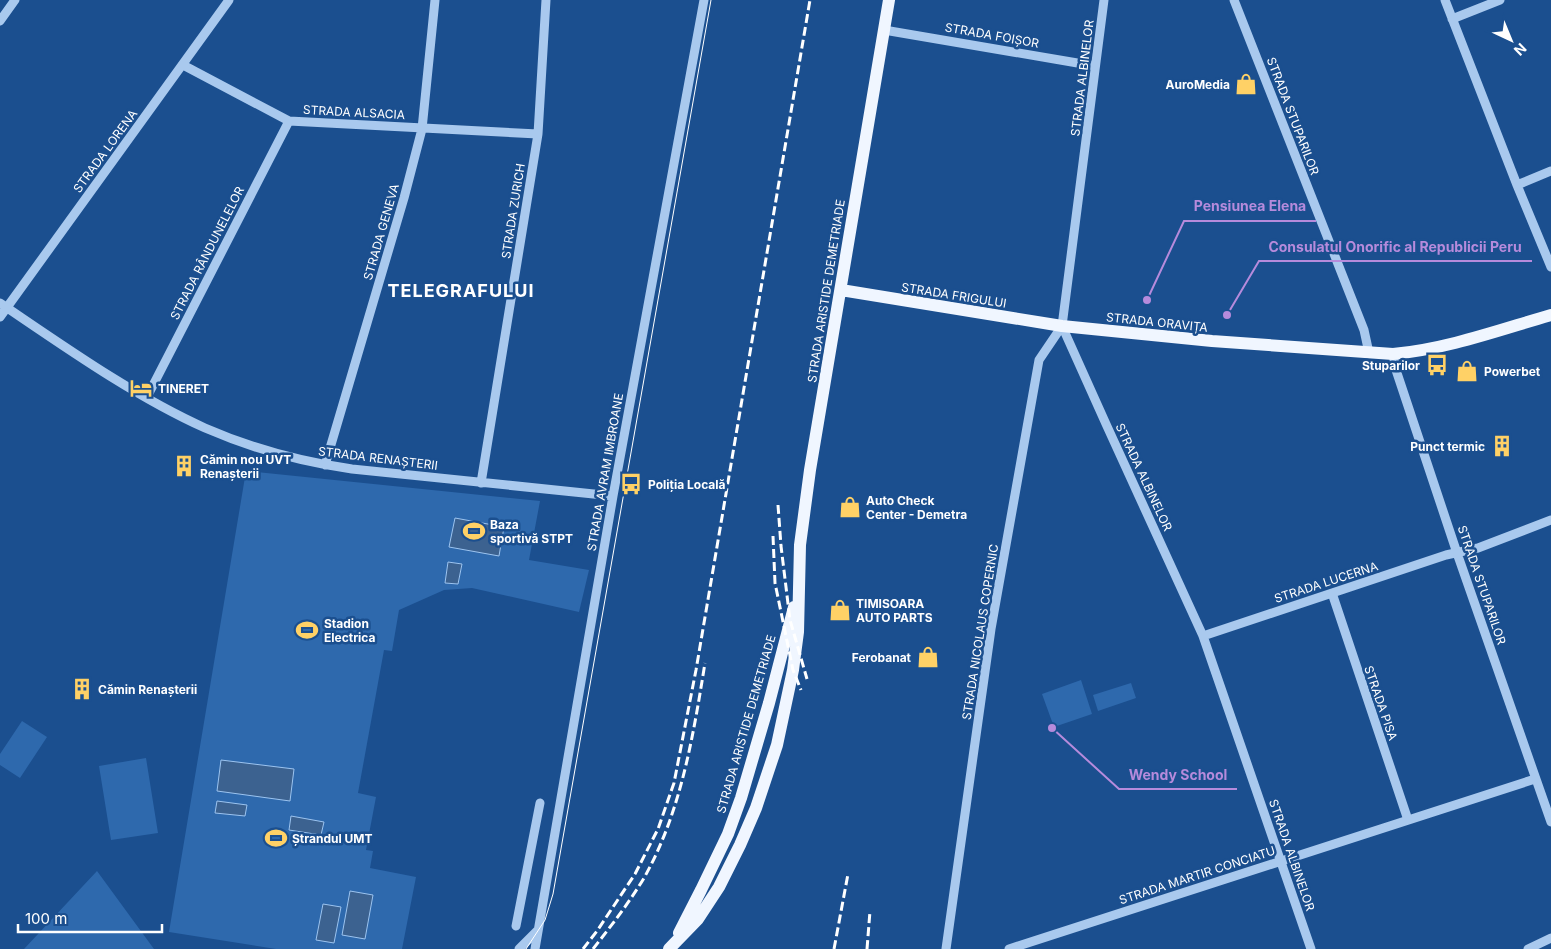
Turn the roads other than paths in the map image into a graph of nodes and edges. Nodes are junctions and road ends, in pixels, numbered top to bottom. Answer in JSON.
{"nodes":[{"id":1,"x":15,"y":0,"type":"edge"},
{"id":2,"x":229,"y":0,"type":"edge"},
{"id":3,"x":435,"y":0,"type":"edge"},
{"id":4,"x":546,"y":0,"type":"edge"},
{"id":5,"x":704,"y":0,"type":"edge"},
{"id":6,"x":889,"y":0,"type":"edge"},
{"id":7,"x":1104,"y":0,"type":"edge"},
{"id":8,"x":1234,"y":0,"type":"edge"},
{"id":9,"x":1445,"y":0,"type":"edge"},
{"id":10,"x":1500,"y":0,"type":"edge"},
{"id":11,"x":1452,"y":19,"type":"junction"},
{"id":12,"x":0,"y":22,"type":"edge"},
{"id":13,"x":884,"y":30,"type":"junction"},
{"id":14,"x":183,"y":64,"type":"junction"},
{"id":15,"x":1095,"y":66,"type":"junction"},
{"id":16,"x":288,"y":121,"type":"junction"},
{"id":17,"x":422,"y":129,"type":"junction"},
{"id":18,"x":538,"y":134,"type":"junction"},
{"id":19,"x":1551,"y":171,"type":"edge"},
{"id":20,"x":1517,"y":185,"type":"junction"},
{"id":21,"x":1551,"y":267,"type":"edge"},
{"id":22,"x":840,"y":290,"type":"junction"},
{"id":23,"x":3,"y":305,"type":"edge"},
{"id":24,"x":1551,"y":315,"type":"edge"},
{"id":25,"x":0,"y":316,"type":"edge"},
{"id":26,"x":1062,"y":326,"type":"junction"},
{"id":27,"x":1369,"y":353,"type":"junction"},
{"id":28,"x":1393,"y":354,"type":"junction"},
{"id":29,"x":147,"y":397,"type":"junction"},
{"id":30,"x":325,"y":466,"type":"junction"},
{"id":31,"x":482,"y":483,"type":"junction"},
{"id":32,"x":613,"y":496,"type":"junction"},
{"id":33,"x":1551,"y":520,"type":"edge"},
{"id":34,"x":1457,"y":553,"type":"junction"},
{"id":35,"x":798,"y":588,"type":"junction"},
{"id":36,"x":1332,"y":593,"type":"junction"},
{"id":37,"x":1203,"y":636,"type":"junction"},
{"id":38,"x":1535,"y":779,"type":"junction"},
{"id":39,"x":540,"y":803,"type":"dead end"},
{"id":40,"x":1408,"y":820,"type":"junction"},
{"id":41,"x":1551,"y":822,"type":"edge"},
{"id":42,"x":1281,"y":860,"type":"junction"},
{"id":43,"x":516,"y":926,"type":"dead end"},
{"id":44,"x":537,"y":931,"type":"junction"},
{"id":45,"x":1551,"y":938,"type":"edge"},
{"id":46,"x":671,"y":947,"type":"edge"},
{"id":47,"x":519,"y":949,"type":"edge"},
{"id":48,"x":535,"y":949,"type":"edge"},
{"id":49,"x":946,"y":949,"type":"edge"},
{"id":50,"x":1009,"y":949,"type":"edge"},
{"id":51,"x":1311,"y":949,"type":"edge"},
{"id":52,"x":1528,"y":949,"type":"edge"}],
"edges":[{"from":1,"to":12,"type":"street"},
{"from":2,"to":14,"type":"street","name":"STRADA LORENA"},
{"from":3,"to":17,"type":"street","name":"STRADA GENEVA"},
{"from":4,"to":18,"type":"street","name":"STRADA ZURICH"},
{"from":5,"to":32,"type":"street","name":"STRADA AVRAM IMBROANE"},
{"from":6,"to":13,"type":"main road","name":"STRADA ARISTIDE DEMETRIADE"},
{"from":7,"to":15,"type":"street","name":"STRADA ALBINELOR"},
{"from":8,"to":27,"type":"street","name":"STRADA STUPARILOR"},
{"from":9,"to":11,"type":"street"},
{"from":10,"to":11,"type":"street"},
{"from":11,"to":20,"type":"street"},
{"from":13,"to":15,"type":"street","name":"STRADA FOIȘOR"},
{"from":13,"to":22,"type":"main road","name":"STRADA ARISTIDE DEMETRIADE"},
{"from":14,"to":16,"type":"street","name":"STRADA ALSACIA"},
{"from":14,"to":23,"type":"street","name":"STRADA LORENA"},
{"from":15,"to":26,"type":"street","name":"STRADA ALBINELOR"},
{"from":16,"to":17,"type":"street","name":"STRADA ALSACIA"},
{"from":16,"to":29,"type":"street","name":"STRADA RÂNDUNELELOR"},
{"from":17,"to":18,"type":"street","name":"STRADA ALSACIA"},
{"from":17,"to":30,"type":"street","name":"STRADA GENEVA"},
{"from":18,"to":31,"type":"street","name":"STRADA ZURICH"},
{"from":19,"to":20,"type":"street"},
{"from":20,"to":21,"type":"street"},
{"from":22,"to":26,"type":"main road","name":"STRADA FRIGULUI"},
{"from":22,"to":35,"type":"main road","name":"STRADA ARISTIDE DEMETRIADE"},
{"from":23,"to":25,"type":"street","name":"STRADA LORENA"},
{"from":23,"to":29,"type":"street","name":"STRADA RENAȘTERII"},
{"from":24,"to":28,"type":"main road","name":"STRADA ORAVIȚA"},
{"from":26,"to":27,"type":"main road","name":"STRADA ORAVIȚA"},
{"from":26,"to":37,"type":"street","name":"STRADA ALBINELOR"},
{"from":26,"to":49,"type":"street","name":"STRADA NICOLAUS COPERNIC"},
{"from":27,"to":28,"type":"main road","name":"STRADA ORAVIȚA"},
{"from":28,"to":34,"type":"street","name":"STRADA STUPARILOR"},
{"from":29,"to":30,"type":"street","name":"STRADA RENAȘTERII"},
{"from":30,"to":31,"type":"street","name":"STRADA RENAȘTERII"},
{"from":31,"to":32,"type":"street","name":"STRADA RENAȘTERII"},
{"from":32,"to":44,"type":"street","name":"STRADA AVRAM IMBROANE"},
{"from":33,"to":34,"type":"street","name":"STRADA LUCERNA"},
{"from":34,"to":36,"type":"street","name":"STRADA LUCERNA"},
{"from":34,"to":38,"type":"street","name":"STRADA STUPARILOR"},
{"from":35,"to":46,"type":"main road","name":"STRADA ARISTIDE DEMETRIADE"},
{"from":35,"to":46,"type":"main road","name":"STRADA ARISTIDE DEMETRIADE"},
{"from":36,"to":37,"type":"street","name":"STRADA LUCERNA"},
{"from":36,"to":40,"type":"street","name":"STRADA PISA"},
{"from":37,"to":42,"type":"street","name":"STRADA ALBINELOR"},
{"from":38,"to":40,"type":"street","name":"STRADA MARTIR CONCIATU"},
{"from":38,"to":41,"type":"street","name":"STRADA STUPARILOR"},
{"from":39,"to":43,"type":"street"},
{"from":40,"to":42,"type":"street","name":"STRADA MARTIR CONCIATU"},
{"from":42,"to":50,"type":"street","name":"STRADA MARTIR CONCIATU"},
{"from":42,"to":51,"type":"street","name":"STRADA ALBINELOR"},
{"from":44,"to":47,"type":"street"},
{"from":44,"to":48,"type":"street","name":"STRADA AVRAM IMBROANE"},
{"from":45,"to":52,"type":"street"}]}
